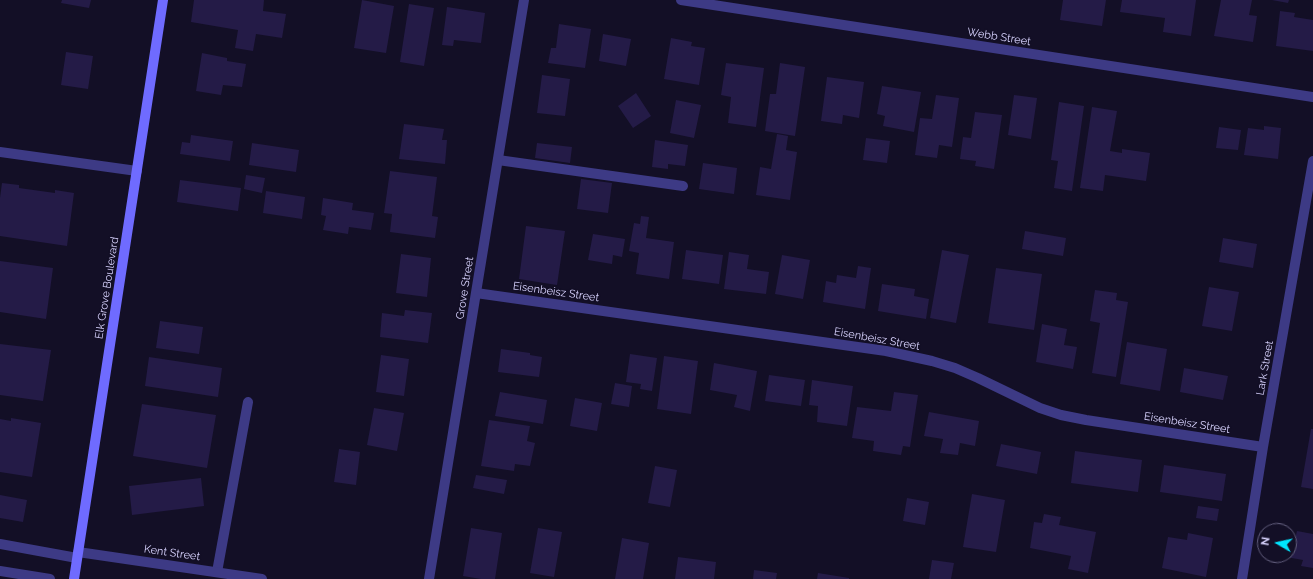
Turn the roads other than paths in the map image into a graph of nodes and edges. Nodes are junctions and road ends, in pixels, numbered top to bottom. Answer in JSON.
{"nodes":[{"id":1,"x":163,"y":0,"type":"edge"},
{"id":2,"x":524,"y":0,"type":"edge"},
{"id":3,"x":681,"y":0,"type":"edge"},
{"id":4,"x":1313,"y":97,"type":"edge"},
{"id":5,"x":0,"y":152,"type":"edge"},
{"id":6,"x":498,"y":160,"type":"junction"},
{"id":7,"x":1313,"y":161,"type":"edge"},
{"id":8,"x":137,"y":172,"type":"junction"},
{"id":9,"x":684,"y":186,"type":"dead end"},
{"id":10,"x":476,"y":293,"type":"junction"},
{"id":11,"x":248,"y":402,"type":"dead end"},
{"id":12,"x":1264,"y":447,"type":"junction"},
{"id":13,"x":0,"y":544,"type":"edge"},
{"id":14,"x":78,"y":555,"type":"junction"},
{"id":15,"x":0,"y":571,"type":"edge"},
{"id":16,"x":218,"y":572,"type":"junction"},
{"id":17,"x":50,"y":579,"type":"edge"},
{"id":18,"x":74,"y":579,"type":"edge"},
{"id":19,"x":262,"y":579,"type":"edge"},
{"id":20,"x":429,"y":579,"type":"edge"},
{"id":21,"x":1242,"y":579,"type":"edge"}],
"edges":[{"from":1,"to":8,"type":"main road","name":"Elk Grove Boulevard"},
{"from":2,"to":6,"type":"street","name":"Grove Street"},
{"from":3,"to":4,"type":"street","name":"Webb Street"},
{"from":5,"to":8,"type":"street"},
{"from":6,"to":9,"type":"street"},
{"from":6,"to":10,"type":"street","name":"Grove Street"},
{"from":7,"to":12,"type":"street","name":"Lark Street"},
{"from":8,"to":14,"type":"main road","name":"Elk Grove Boulevard"},
{"from":10,"to":12,"type":"street","name":"Eisenbeisz Street"},
{"from":10,"to":20,"type":"street","name":"Grove Street"},
{"from":11,"to":16,"type":"street"},
{"from":12,"to":21,"type":"street","name":"Lark Street"},
{"from":13,"to":14,"type":"street","name":"Kent Street"},
{"from":14,"to":16,"type":"street","name":"Kent Street"},
{"from":14,"to":18,"type":"main road","name":"Elk Grove Boulevard"},
{"from":15,"to":17,"type":"street"},
{"from":16,"to":19,"type":"street","name":"Kent Street"}]}
